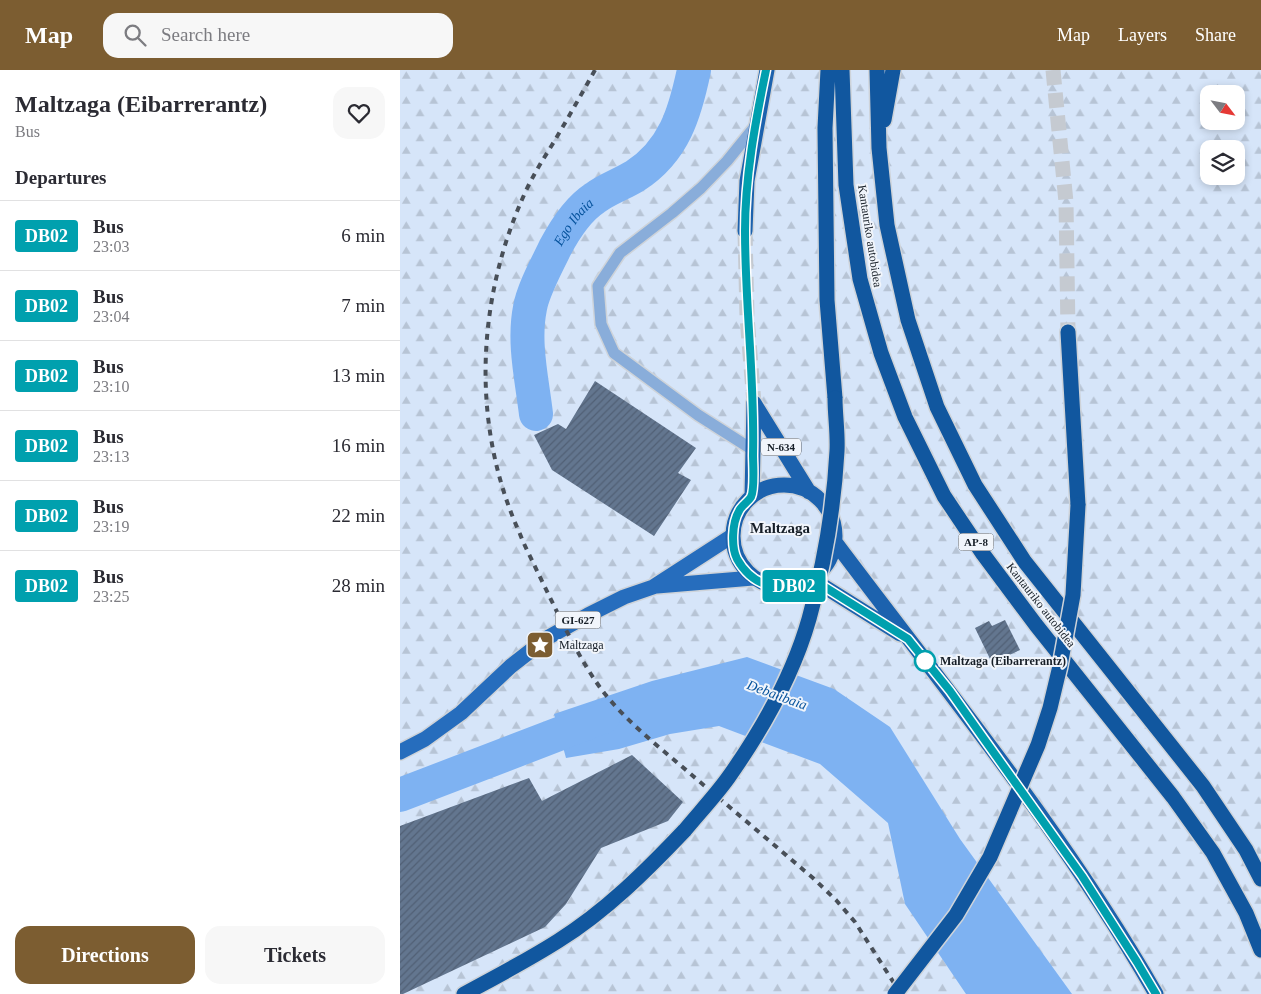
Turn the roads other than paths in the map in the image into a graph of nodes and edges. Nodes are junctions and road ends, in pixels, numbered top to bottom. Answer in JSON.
{"nodes":[{"id":1,"x":766,"y":70,"type":"edge"},
{"id":2,"x":828,"y":70,"type":"edge"},
{"id":3,"x":842,"y":70,"type":"edge"},
{"id":4,"x":877,"y":70,"type":"edge"},
{"id":5,"x":893,"y":70,"type":"edge"},
{"id":6,"x":757,"y":124,"type":"junction"},
{"id":7,"x":879,"y":148,"type":"junction"},
{"id":8,"x":745,"y":231,"type":"tunnel mouth"},
{"id":9,"x":1068,"y":332,"type":"tunnel mouth"},
{"id":10,"x":753,"y":450,"type":"junction"},
{"id":11,"x":809,"y":492,"type":"junction"},
{"id":12,"x":752,"y":496,"type":"junction"},
{"id":13,"x":732,"y":536,"type":"junction"},
{"id":14,"x":835,"y":542,"type":"junction"},
{"id":15,"x":753,"y":578,"type":"junction"},
{"id":16,"x":812,"y":579,"type":"junction"},
{"id":17,"x":653,"y":587,"type":"junction"},
{"id":18,"x":908,"y":639,"type":"junction"},
{"id":19,"x":400,"y":752,"type":"edge"},
{"id":20,"x":1261,"y":879,"type":"edge"},
{"id":21,"x":1261,"y":950,"type":"edge"},
{"id":22,"x":464,"y":994,"type":"edge"},
{"id":23,"x":895,"y":994,"type":"edge"},
{"id":24,"x":1156,"y":994,"type":"edge"}],
"edges":[{"from":1,"to":6,"type":"highway"},
{"from":2,"to":22,"type":"highway","bridge":true},
{"from":3,"to":21,"type":"highway","name":"Kantauriko autobidea","number":"AP-8"},
{"from":4,"to":7,"type":"highway","name":"Kantauriko autobidea","number":"AP-8"},
{"from":5,"to":7,"type":"highway"},
{"from":6,"to":8,"type":"highway"},
{"from":6,"to":10,"type":"lane"},
{"from":7,"to":20,"type":"highway","name":"Kantauriko autobidea","number":"AP-8"},
{"from":9,"to":23,"type":"highway","bridge":true},
{"from":10,"to":11,"type":"highway","number":"N-634"},
{"from":10,"to":12,"type":"highway","number":"N-634"},
{"from":11,"to":12,"type":"highway","number":"N-634"},
{"from":11,"to":14,"type":"highway","number":"N-634"},
{"from":12,"to":13,"type":"highway","number":"N-634"},
{"from":13,"to":15,"type":"highway","number":"N-634"},
{"from":13,"to":17,"type":"main road","number":"GI-627"},
{"from":14,"to":16,"type":"highway","number":"N-634"},
{"from":14,"to":18,"type":"highway","number":"N-634"},
{"from":15,"to":16,"type":"highway","number":"N-634"},
{"from":15,"to":17,"type":"main road","number":"GI-627"},
{"from":16,"to":18,"type":"highway","number":"N-634"},
{"from":17,"to":19,"type":"main road","number":"GI-627"},
{"from":18,"to":24,"type":"highway","number":"N-634"}]}
